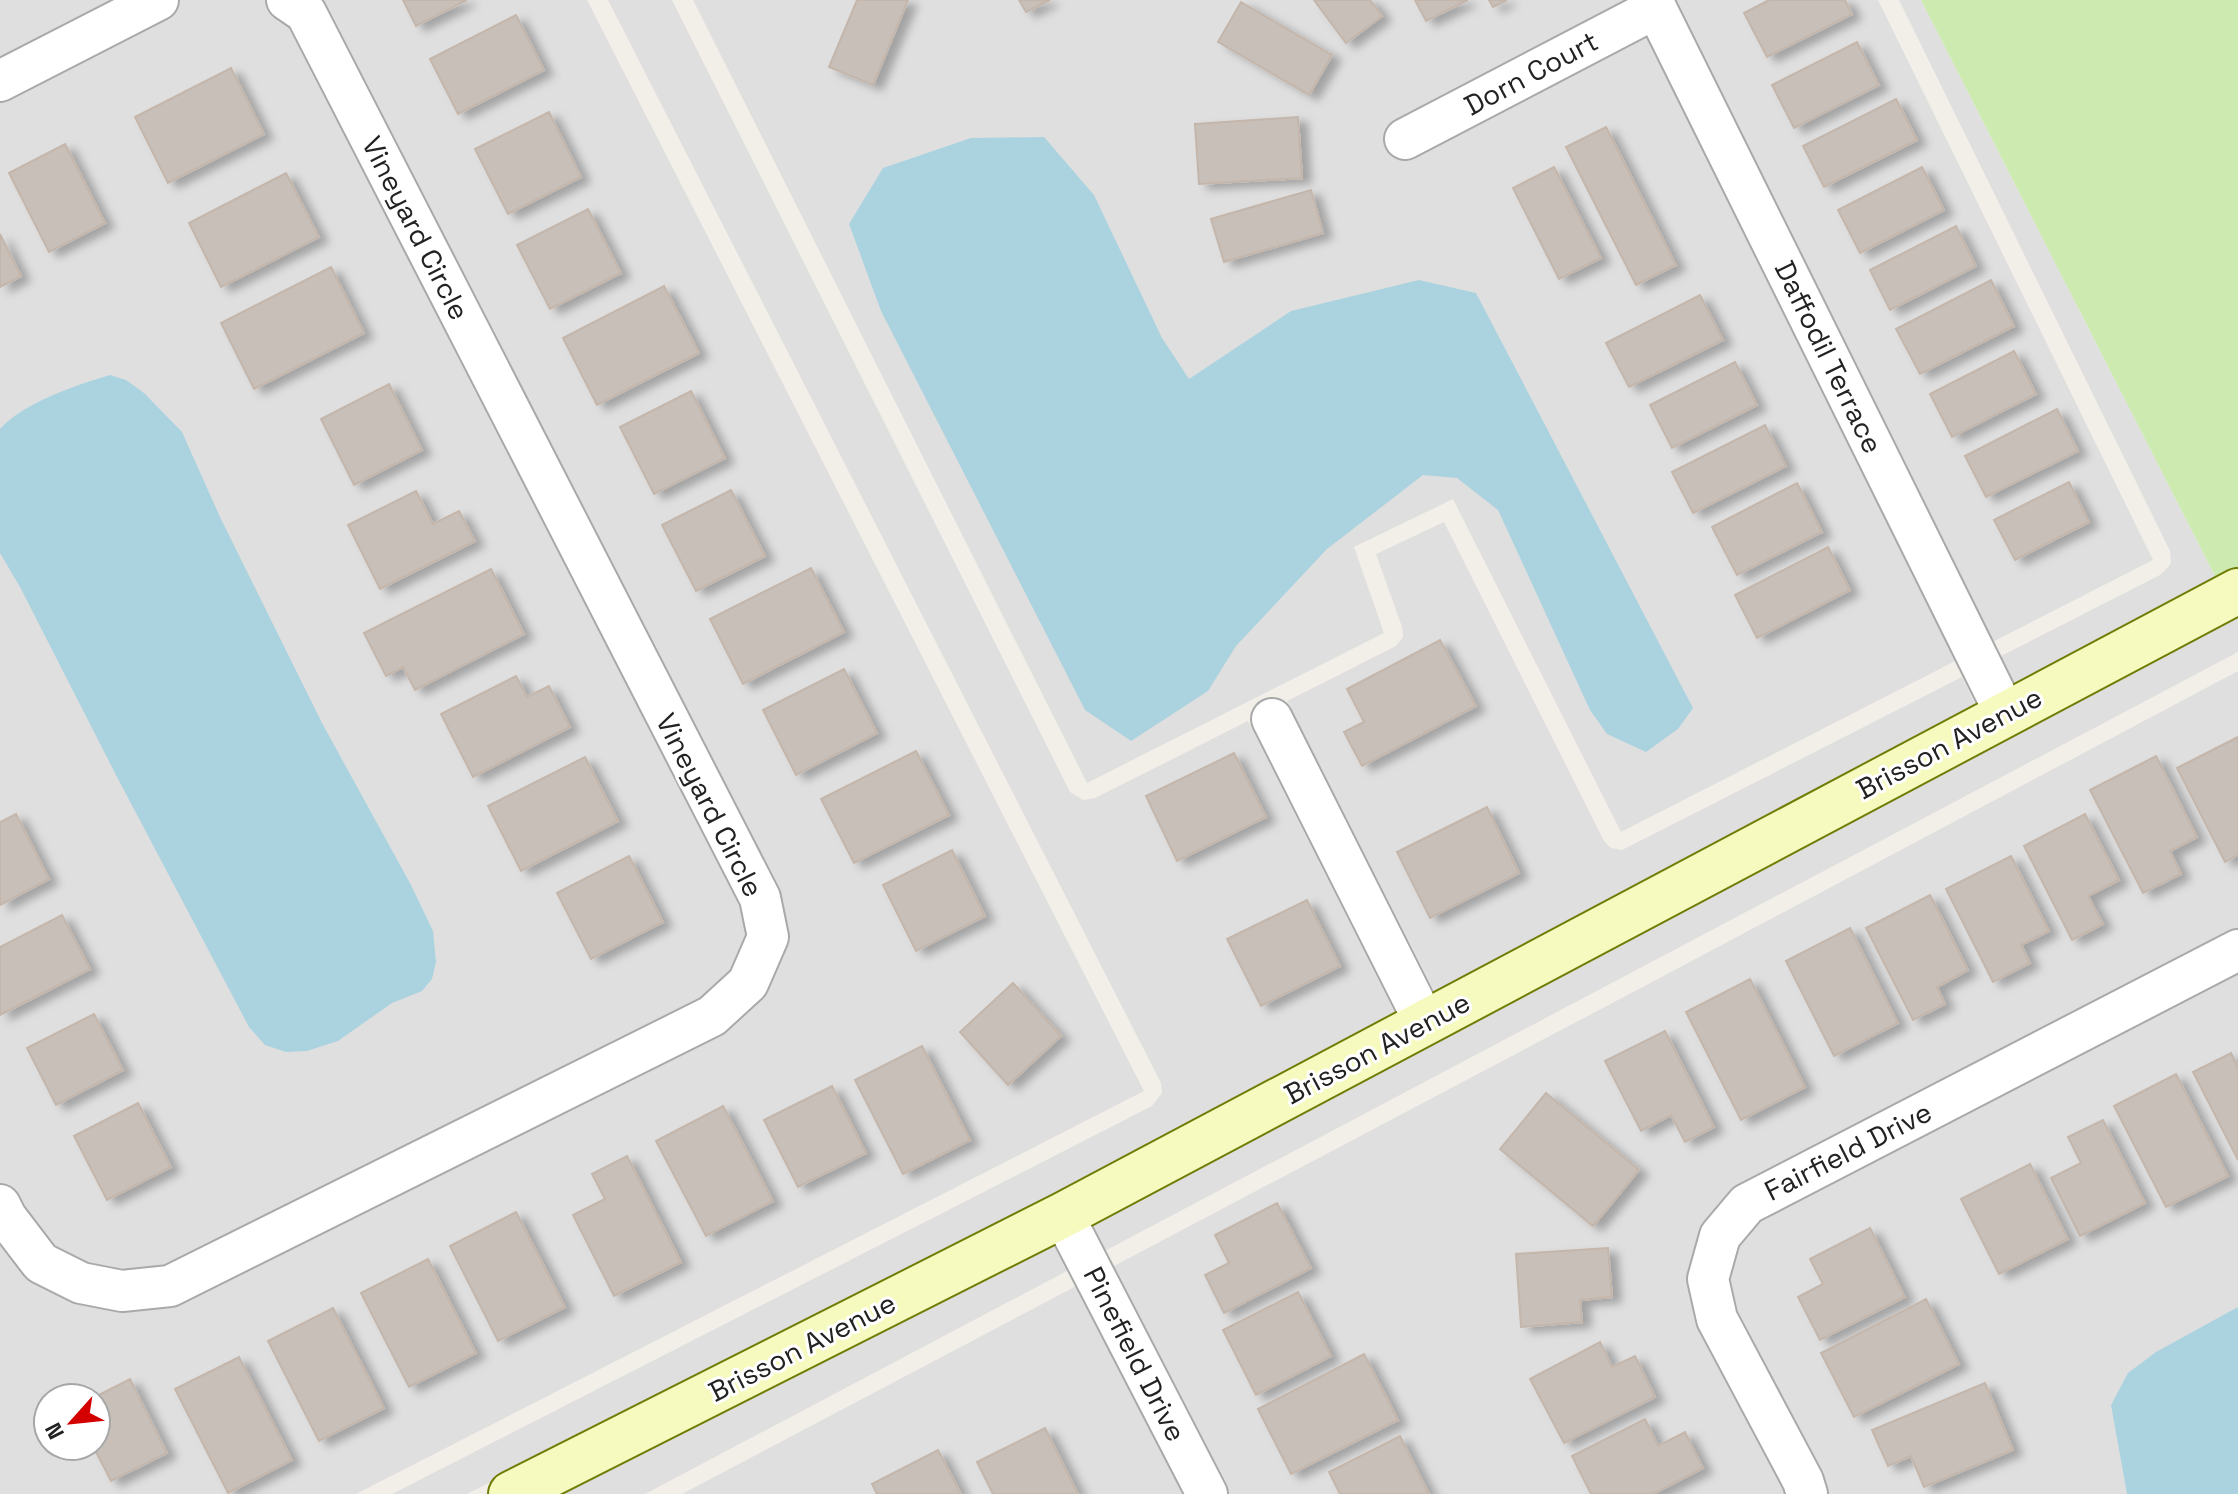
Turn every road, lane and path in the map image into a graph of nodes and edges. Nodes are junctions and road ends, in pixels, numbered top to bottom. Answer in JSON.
{"nodes":[{"id":1,"x":158,"y":0,"type":"edge"},
{"id":2,"x":287,"y":0,"type":"edge"},
{"id":3,"x":1654,"y":4,"type":"edge"},
{"id":4,"x":0,"y":81,"type":"edge"},
{"id":5,"x":1405,"y":139,"type":"dead end"},
{"id":6,"x":2238,"y":591,"type":"edge"},
{"id":7,"x":2005,"y":713,"type":"junction"},
{"id":8,"x":1272,"y":719,"type":"dead end"},
{"id":9,"x":2238,"y":950,"type":"edge"},
{"id":10,"x":1425,"y":1023,"type":"junction"},
{"id":11,"x":0,"y":1205,"type":"edge"},
{"id":12,"x":1063,"y":1215,"type":"junction"},
{"id":13,"x":511,"y":1494,"type":"edge"},
{"id":14,"x":1207,"y":1494,"type":"edge"},
{"id":15,"x":1807,"y":1494,"type":"edge"}],
"edges":[{"from":1,"to":4,"type":"street"},
{"from":2,"to":11,"type":"street","name":"Vineyard Circle"},
{"from":3,"to":5,"type":"street","name":"Dorn Court"},
{"from":3,"to":7,"type":"street","name":"Daffodil Terrace"},
{"from":6,"to":7,"type":"street","name":"Brisson Avenue"},
{"from":7,"to":10,"type":"street","name":"Brisson Avenue"},
{"from":8,"to":10,"type":"street"},
{"from":9,"to":15,"type":"street","name":"Fairfield Drive"},
{"from":10,"to":12,"type":"street","name":"Brisson Avenue"},
{"from":12,"to":13,"type":"street","name":"Brisson Avenue"},
{"from":12,"to":14,"type":"street","name":"Pinefield Drive"}]}
